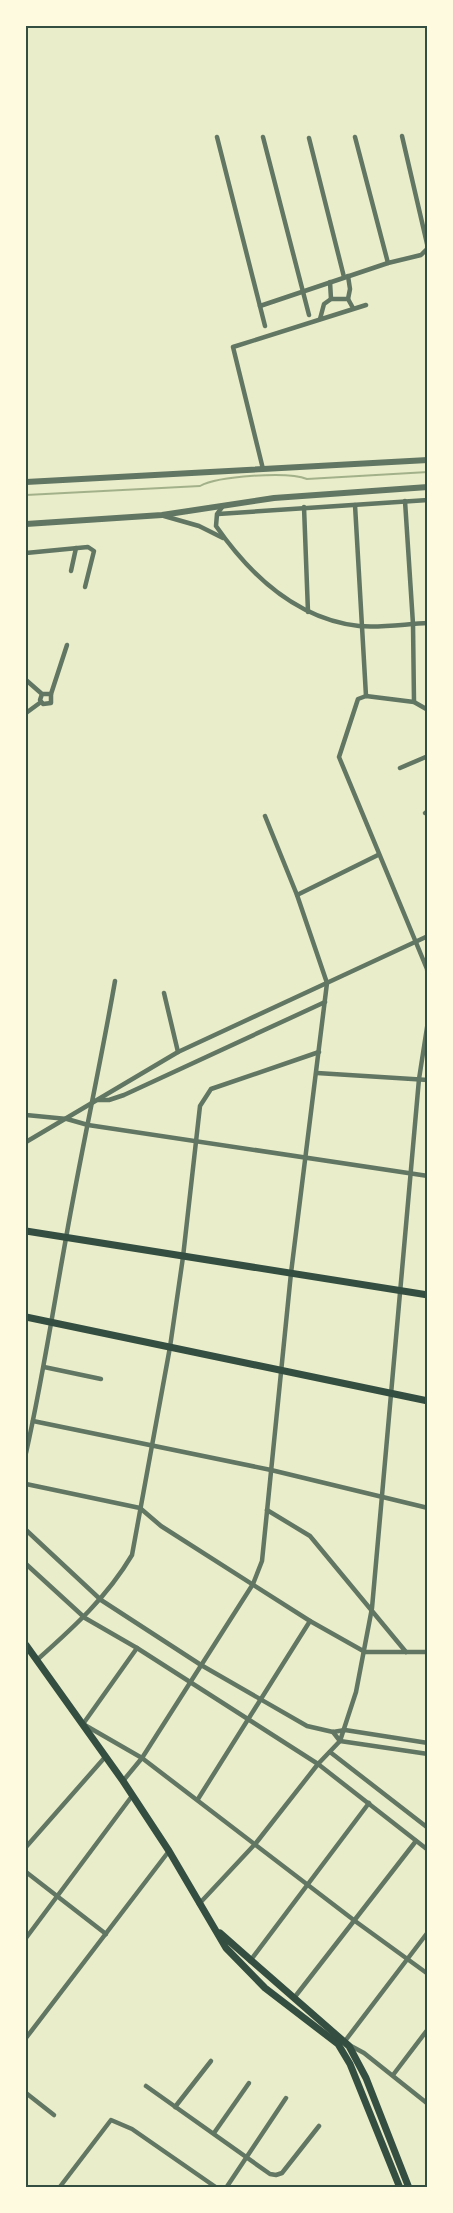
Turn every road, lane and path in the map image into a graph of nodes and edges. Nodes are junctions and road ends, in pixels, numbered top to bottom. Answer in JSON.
{"nodes":[{"id":1,"x":402,"y":136,"type":"dead end"},
{"id":2,"x":218,"y":137,"type":"dead end"},
{"id":3,"x":263,"y":137,"type":"dead end"},
{"id":4,"x":355,"y":137,"type":"dead end"},
{"id":5,"x":309,"y":138,"type":"dead end"},
{"id":6,"x":428,"y":248,"type":"edge"},
{"id":7,"x":388,"y":263,"type":"junction"},
{"id":8,"x":346,"y":276,"type":"junction"},
{"id":9,"x":330,"y":282,"type":"junction"},
{"id":10,"x":303,"y":291,"type":"junction"},
{"id":11,"x":331,"y":299,"type":"junction"},
{"id":12,"x":348,"y":299,"type":"junction"},
{"id":13,"x":366,"y":305,"type":"dead end"},
{"id":14,"x":260,"y":306,"type":"junction"},
{"id":15,"x":353,"y":308,"type":"junction"},
{"id":16,"x":309,"y":315,"type":"dead end"},
{"id":17,"x":320,"y":319,"type":"junction"},
{"id":18,"x":265,"y":326,"type":"dead end"},
{"id":19,"x":428,"y":460,"type":"edge"},
{"id":20,"x":263,"y":469,"type":"junction"},
{"id":21,"x":26,"y":482,"type":"edge"},
{"id":22,"x":428,"y":486,"type":"edge"},
{"id":23,"x":428,"y":500,"type":"edge"},
{"id":24,"x":405,"y":501,"type":"junction"},
{"id":25,"x":355,"y":505,"type":"junction"},
{"id":26,"x":223,"y":506,"type":"junction"},
{"id":27,"x":304,"y":507,"type":"junction"},
{"id":28,"x":217,"y":514,"type":"junction"},
{"id":29,"x":162,"y":515,"type":"junction"},
{"id":30,"x":26,"y":524,"type":"edge"},
{"id":31,"x":225,"y":540,"type":"junction"},
{"id":32,"x":76,"y":548,"type":"junction"},
{"id":33,"x":26,"y":552,"type":"edge"},
{"id":34,"x":71,"y":572,"type":"dead end"},
{"id":35,"x":85,"y":588,"type":"dead end"},
{"id":36,"x":308,"y":612,"type":"junction"},
{"id":37,"x":428,"y":623,"type":"edge"},
{"id":38,"x":413,"y":624,"type":"junction"},
{"id":39,"x":361,"y":626,"type":"junction"},
{"id":40,"x":68,"y":645,"type":"dead end"},
{"id":41,"x":26,"y":680,"type":"edge"},
{"id":42,"x":42,"y":694,"type":"junction"},
{"id":43,"x":51,"y":694,"type":"junction"},
{"id":44,"x":366,"y":696,"type":"junction"},
{"id":45,"x":41,"y":702,"type":"junction"},
{"id":46,"x":414,"y":702,"type":"junction"},
{"id":47,"x":428,"y":710,"type":"edge"},
{"id":48,"x":26,"y":713,"type":"edge"},
{"id":49,"x":428,"y":756,"type":"edge"},
{"id":50,"x":400,"y":768,"type":"dead end"},
{"id":51,"x":265,"y":816,"type":"dead end"},
{"id":52,"x":378,"y":855,"type":"junction"},
{"id":53,"x":297,"y":895,"type":"junction"},
{"id":54,"x":428,"y":936,"type":"edge"},
{"id":55,"x":414,"y":942,"type":"junction"},
{"id":56,"x":427,"y":969,"type":"edge"},
{"id":57,"x":428,"y":978,"type":"edge"},
{"id":58,"x":115,"y":981,"type":"dead end"},
{"id":59,"x":327,"y":983,"type":"junction"},
{"id":60,"x":164,"y":993,"type":"dead end"},
{"id":61,"x":326,"y":1002,"type":"junction"},
{"id":62,"x":428,"y":1021,"type":"edge"},
{"id":63,"x":178,"y":1052,"type":"junction"},
{"id":64,"x":319,"y":1052,"type":"junction"},
{"id":65,"x":317,"y":1072,"type":"junction"},
{"id":66,"x":419,"y":1079,"type":"junction"},
{"id":67,"x":428,"y":1080,"type":"edge"},
{"id":68,"x":96,"y":1101,"type":"junction"},
{"id":69,"x":26,"y":1115,"type":"edge"},
{"id":70,"x":68,"y":1119,"type":"junction"},
{"id":71,"x":88,"y":1125,"type":"junction"},
{"id":72,"x":194,"y":1140,"type":"junction"},
{"id":73,"x":26,"y":1142,"type":"edge"},
{"id":74,"x":305,"y":1156,"type":"junction"},
{"id":75,"x":410,"y":1174,"type":"junction"},
{"id":76,"x":428,"y":1176,"type":"edge"},
{"id":77,"x":26,"y":1231,"type":"edge"},
{"id":78,"x":66,"y":1238,"type":"junction"},
{"id":79,"x":183,"y":1257,"type":"junction"},
{"id":80,"x":291,"y":1273,"type":"junction"},
{"id":81,"x":401,"y":1292,"type":"junction"},
{"id":82,"x":428,"y":1295,"type":"edge"},
{"id":83,"x":26,"y":1317,"type":"edge"},
{"id":84,"x":53,"y":1323,"type":"junction"},
{"id":85,"x":170,"y":1347,"type":"junction"},
{"id":86,"x":44,"y":1367,"type":"junction"},
{"id":87,"x":280,"y":1371,"type":"junction"},
{"id":88,"x":101,"y":1379,"type":"dead end"},
{"id":89,"x":392,"y":1395,"type":"junction"},
{"id":90,"x":428,"y":1401,"type":"edge"},
{"id":91,"x":33,"y":1421,"type":"junction"},
{"id":92,"x":152,"y":1444,"type":"junction"},
{"id":93,"x":26,"y":1453,"type":"edge"},
{"id":94,"x":271,"y":1470,"type":"junction"},
{"id":95,"x":26,"y":1484,"type":"edge"},
{"id":96,"x":383,"y":1496,"type":"junction"},
{"id":97,"x":140,"y":1508,"type":"junction"},
{"id":98,"x":428,"y":1508,"type":"edge"},
{"id":99,"x":267,"y":1510,"type":"junction"},
{"id":100,"x":26,"y":1530,"type":"edge"},
{"id":101,"x":26,"y":1564,"type":"edge"},
{"id":102,"x":253,"y":1584,"type":"junction"},
{"id":103,"x":101,"y":1600,"type":"junction"},
{"id":104,"x":372,"y":1608,"type":"junction"},
{"id":105,"x":85,"y":1618,"type":"junction"},
{"id":106,"x":310,"y":1621,"type":"junction"},
{"id":107,"x":26,"y":1646,"type":"edge"},
{"id":108,"x":137,"y":1648,"type":"junction"},
{"id":109,"x":365,"y":1652,"type":"junction"},
{"id":110,"x":406,"y":1652,"type":"junction"},
{"id":111,"x":428,"y":1652,"type":"edge"},
{"id":112,"x":38,"y":1659,"type":"junction"},
{"id":113,"x":201,"y":1665,"type":"junction"},
{"id":114,"x":190,"y":1682,"type":"junction"},
{"id":115,"x":259,"y":1701,"type":"junction"},
{"id":116,"x":249,"y":1718,"type":"junction"},
{"id":117,"x":83,"y":1724,"type":"junction"},
{"id":118,"x":345,"y":1730,"type":"junction"},
{"id":119,"x":333,"y":1732,"type":"junction"},
{"id":120,"x":340,"y":1741,"type":"junction"},
{"id":121,"x":428,"y":1743,"type":"edge"},
{"id":122,"x":330,"y":1752,"type":"junction"},
{"id":123,"x":428,"y":1754,"type":"edge"},
{"id":124,"x":106,"y":1756,"type":"junction"},
{"id":125,"x":142,"y":1758,"type":"junction"},
{"id":126,"x":318,"y":1764,"type":"junction"},
{"id":127,"x":123,"y":1781,"type":"junction"},
{"id":128,"x":132,"y":1796,"type":"junction"},
{"id":129,"x":198,"y":1799,"type":"junction"},
{"id":130,"x":369,"y":1803,"type":"junction"},
{"id":131,"x":428,"y":1827,"type":"edge"},
{"id":132,"x":416,"y":1841,"type":"junction"},
{"id":133,"x":256,"y":1843,"type":"junction"},
{"id":134,"x":26,"y":1847,"type":"edge"},
{"id":135,"x":428,"y":1850,"type":"edge"},
{"id":136,"x":169,"y":1851,"type":"junction"},
{"id":137,"x":26,"y":1872,"type":"edge"},
{"id":138,"x":308,"y":1885,"type":"junction"},
{"id":139,"x":57,"y":1896,"type":"junction"},
{"id":140,"x":199,"y":1904,"type":"junction"},
{"id":141,"x":355,"y":1921,"type":"junction"},
{"id":142,"x":218,"y":1932,"type":"junction"},
{"id":143,"x":428,"y":1932,"type":"edge"},
{"id":144,"x":106,"y":1934,"type":"junction"},
{"id":145,"x":26,"y":1938,"type":"edge"},
{"id":146,"x":408,"y":1959,"type":"junction"},
{"id":147,"x":250,"y":1961,"type":"junction"},
{"id":148,"x":428,"y":1974,"type":"edge"},
{"id":149,"x":294,"y":1998,"type":"junction"},
{"id":150,"x":428,"y":2029,"type":"edge"},
{"id":151,"x":26,"y":2035,"type":"edge"},
{"id":152,"x":347,"y":2043,"type":"junction"},
{"id":153,"x":211,"y":2061,"type":"dead end"},
{"id":154,"x":393,"y":2075,"type":"junction"},
{"id":155,"x":249,"y":2083,"type":"dead end"},
{"id":156,"x":146,"y":2086,"type":"dead end"},
{"id":157,"x":26,"y":2093,"type":"edge"},
{"id":158,"x":286,"y":2098,"type":"dead end"},
{"id":159,"x":428,"y":2104,"type":"edge"},
{"id":160,"x":175,"y":2107,"type":"junction"},
{"id":161,"x":54,"y":2115,"type":"dead end"},
{"id":162,"x":319,"y":2127,"type":"dead end"},
{"id":163,"x":214,"y":2133,"type":"junction"},
{"id":164,"x":246,"y":2156,"type":"junction"},
{"id":165,"x":59,"y":2187,"type":"edge"},
{"id":166,"x":218,"y":2187,"type":"edge"},
{"id":167,"x":226,"y":2187,"type":"edge"},
{"id":168,"x":400,"y":2187,"type":"edge"},
{"id":169,"x":409,"y":2187,"type":"edge"}],
"edges":[{"from":1,"to":6,"type":"street"},
{"from":2,"to":14,"type":"street"},
{"from":3,"to":10,"type":"street"},
{"from":4,"to":7,"type":"street"},
{"from":5,"to":8,"type":"street"},
{"from":6,"to":7,"type":"street"},
{"from":7,"to":8,"type":"street"},
{"from":8,"to":9,"type":"street"},
{"from":8,"to":12,"type":"street"},
{"from":9,"to":10,"type":"street"},
{"from":9,"to":11,"type":"street"},
{"from":10,"to":14,"type":"street"},
{"from":10,"to":16,"type":"street"},
{"from":11,"to":12,"type":"street"},
{"from":11,"to":17,"type":"street"},
{"from":12,"to":15,"type":"street"},
{"from":13,"to":15,"type":"street"},
{"from":14,"to":18,"type":"street"},
{"from":15,"to":17,"type":"street"},
{"from":17,"to":20,"type":"street"},
{"from":19,"to":20,"type":"street"},
{"from":20,"to":21,"type":"street"},
{"from":22,"to":26,"type":"street"},
{"from":23,"to":24,"type":"street"},
{"from":24,"to":25,"type":"street"},
{"from":24,"to":38,"type":"street"},
{"from":25,"to":27,"type":"street"},
{"from":25,"to":39,"type":"street"},
{"from":26,"to":28,"type":"street"},
{"from":26,"to":29,"type":"street"},
{"from":27,"to":28,"type":"street"},
{"from":27,"to":36,"type":"street"},
{"from":28,"to":31,"type":"street"},
{"from":29,"to":30,"type":"street"},
{"from":29,"to":31,"type":"street"},
{"from":31,"to":36,"type":"street"},
{"from":32,"to":33,"type":"street"},
{"from":32,"to":34,"type":"street"},
{"from":32,"to":35,"type":"street"},
{"from":36,"to":39,"type":"street"},
{"from":37,"to":38,"type":"street"},
{"from":38,"to":39,"type":"street"},
{"from":38,"to":46,"type":"street"},
{"from":39,"to":44,"type":"street"},
{"from":40,"to":43,"type":"street"},
{"from":41,"to":42,"type":"street"},
{"from":42,"to":43,"type":"street"},
{"from":42,"to":45,"type":"street"},
{"from":43,"to":45,"type":"street"},
{"from":44,"to":46,"type":"street"},
{"from":44,"to":52,"type":"street"},
{"from":45,"to":48,"type":"street"},
{"from":46,"to":47,"type":"street"},
{"from":49,"to":50,"type":"street"},
{"from":51,"to":53,"type":"street"},
{"from":52,"to":53,"type":"street"},
{"from":52,"to":55,"type":"street"},
{"from":53,"to":59,"type":"street"},
{"from":54,"to":55,"type":"street"},
{"from":55,"to":56,"type":"street"},
{"from":55,"to":59,"type":"street"},
{"from":56,"to":57,"type":"street"},
{"from":58,"to":68,"type":"street"},
{"from":59,"to":61,"type":"street"},
{"from":59,"to":63,"type":"street"},
{"from":60,"to":63,"type":"street"},
{"from":61,"to":64,"type":"street"},
{"from":61,"to":68,"type":"street"},
{"from":62,"to":66,"type":"street"},
{"from":63,"to":68,"type":"street"},
{"from":64,"to":65,"type":"street"},
{"from":64,"to":72,"type":"street"},
{"from":65,"to":66,"type":"street"},
{"from":65,"to":74,"type":"street"},
{"from":66,"to":67,"type":"street"},
{"from":66,"to":75,"type":"street"},
{"from":68,"to":70,"type":"street"},
{"from":68,"to":71,"type":"street"},
{"from":69,"to":70,"type":"street"},
{"from":70,"to":71,"type":"street"},
{"from":70,"to":73,"type":"street"},
{"from":71,"to":72,"type":"street"},
{"from":71,"to":78,"type":"street"},
{"from":72,"to":74,"type":"street"},
{"from":72,"to":79,"type":"street"},
{"from":74,"to":75,"type":"street"},
{"from":74,"to":80,"type":"street"},
{"from":75,"to":76,"type":"street"},
{"from":75,"to":81,"type":"street"},
{"from":77,"to":78,"type":"main road"},
{"from":78,"to":79,"type":"main road"},
{"from":78,"to":84,"type":"street"},
{"from":79,"to":80,"type":"main road"},
{"from":79,"to":85,"type":"street"},
{"from":80,"to":81,"type":"main road"},
{"from":80,"to":87,"type":"street"},
{"from":81,"to":82,"type":"main road"},
{"from":81,"to":89,"type":"street"},
{"from":83,"to":84,"type":"main road"},
{"from":84,"to":85,"type":"main road"},
{"from":84,"to":86,"type":"street"},
{"from":85,"to":87,"type":"main road"},
{"from":85,"to":92,"type":"street"},
{"from":86,"to":88,"type":"street"},
{"from":86,"to":91,"type":"street"},
{"from":87,"to":89,"type":"main road"},
{"from":87,"to":94,"type":"street"},
{"from":89,"to":90,"type":"main road"},
{"from":89,"to":96,"type":"street"},
{"from":91,"to":92,"type":"street"},
{"from":91,"to":93,"type":"street"},
{"from":92,"to":94,"type":"street"},
{"from":92,"to":97,"type":"street"},
{"from":94,"to":96,"type":"street"},
{"from":94,"to":99,"type":"street"},
{"from":95,"to":97,"type":"street"},
{"from":96,"to":98,"type":"street"},
{"from":96,"to":104,"type":"street"},
{"from":97,"to":102,"type":"street"},
{"from":97,"to":103,"type":"street"},
{"from":99,"to":102,"type":"street"},
{"from":99,"to":104,"type":"street"},
{"from":100,"to":103,"type":"street"},
{"from":101,"to":105,"type":"street"},
{"from":102,"to":106,"type":"street"},
{"from":102,"to":113,"type":"street"},
{"from":103,"to":105,"type":"street"},
{"from":103,"to":113,"type":"street"},
{"from":104,"to":109,"type":"street"},
{"from":104,"to":110,"type":"street"},
{"from":105,"to":108,"type":"street"},
{"from":105,"to":112,"type":"street"},
{"from":106,"to":109,"type":"street"},
{"from":106,"to":115,"type":"street"},
{"from":107,"to":112,"type":"main road"},
{"from":108,"to":114,"type":"street"},
{"from":108,"to":117,"type":"street"},
{"from":109,"to":110,"type":"street"},
{"from":109,"to":118,"type":"street"},
{"from":110,"to":111,"type":"street"},
{"from":112,"to":117,"type":"main road"},
{"from":113,"to":114,"type":"street"},
{"from":113,"to":115,"type":"street"},
{"from":114,"to":116,"type":"street"},
{"from":114,"to":125,"type":"street"},
{"from":115,"to":116,"type":"street"},
{"from":115,"to":119,"type":"street"},
{"from":116,"to":126,"type":"street"},
{"from":116,"to":129,"type":"street"},
{"from":117,"to":124,"type":"main road"},
{"from":117,"to":125,"type":"street"},
{"from":118,"to":119,"type":"street"},
{"from":118,"to":120,"type":"street"},
{"from":118,"to":121,"type":"street"},
{"from":119,"to":120,"type":"street"},
{"from":120,"to":122,"type":"street"},
{"from":120,"to":123,"type":"street"},
{"from":122,"to":126,"type":"street"},
{"from":122,"to":131,"type":"street"},
{"from":124,"to":127,"type":"main road"},
{"from":124,"to":134,"type":"street"},
{"from":125,"to":127,"type":"street"},
{"from":125,"to":129,"type":"street"},
{"from":126,"to":130,"type":"street"},
{"from":126,"to":133,"type":"street"},
{"from":127,"to":128,"type":"main road"},
{"from":128,"to":136,"type":"main road"},
{"from":128,"to":139,"type":"street"},
{"from":129,"to":133,"type":"street"},
{"from":130,"to":132,"type":"street"},
{"from":130,"to":138,"type":"street"},
{"from":132,"to":135,"type":"street"},
{"from":132,"to":141,"type":"street"},
{"from":133,"to":138,"type":"street"},
{"from":133,"to":140,"type":"street"},
{"from":136,"to":140,"type":"main road"},
{"from":136,"to":144,"type":"street"},
{"from":137,"to":139,"type":"street"},
{"from":138,"to":141,"type":"street"},
{"from":138,"to":147,"type":"street"},
{"from":139,"to":144,"type":"street"},
{"from":139,"to":145,"type":"street"},
{"from":140,"to":142,"type":"main road"},
{"from":141,"to":146,"type":"street"},
{"from":141,"to":149,"type":"street"},
{"from":142,"to":147,"type":"main road"},
{"from":142,"to":168,"type":"main road"},
{"from":143,"to":146,"type":"street"},
{"from":144,"to":151,"type":"street"},
{"from":146,"to":148,"type":"street"},
{"from":146,"to":152,"type":"street"},
{"from":147,"to":149,"type":"main road"},
{"from":149,"to":152,"type":"main road"},
{"from":150,"to":154,"type":"street"},
{"from":152,"to":154,"type":"street"},
{"from":152,"to":169,"type":"main road"},
{"from":153,"to":160,"type":"street"},
{"from":154,"to":159,"type":"street"},
{"from":155,"to":163,"type":"street"},
{"from":156,"to":160,"type":"street"},
{"from":157,"to":161,"type":"street"},
{"from":158,"to":164,"type":"street"},
{"from":160,"to":163,"type":"street"},
{"from":162,"to":164,"type":"street"},
{"from":163,"to":164,"type":"street"},
{"from":164,"to":167,"type":"street"},
{"from":165,"to":166,"type":"street"}]}
